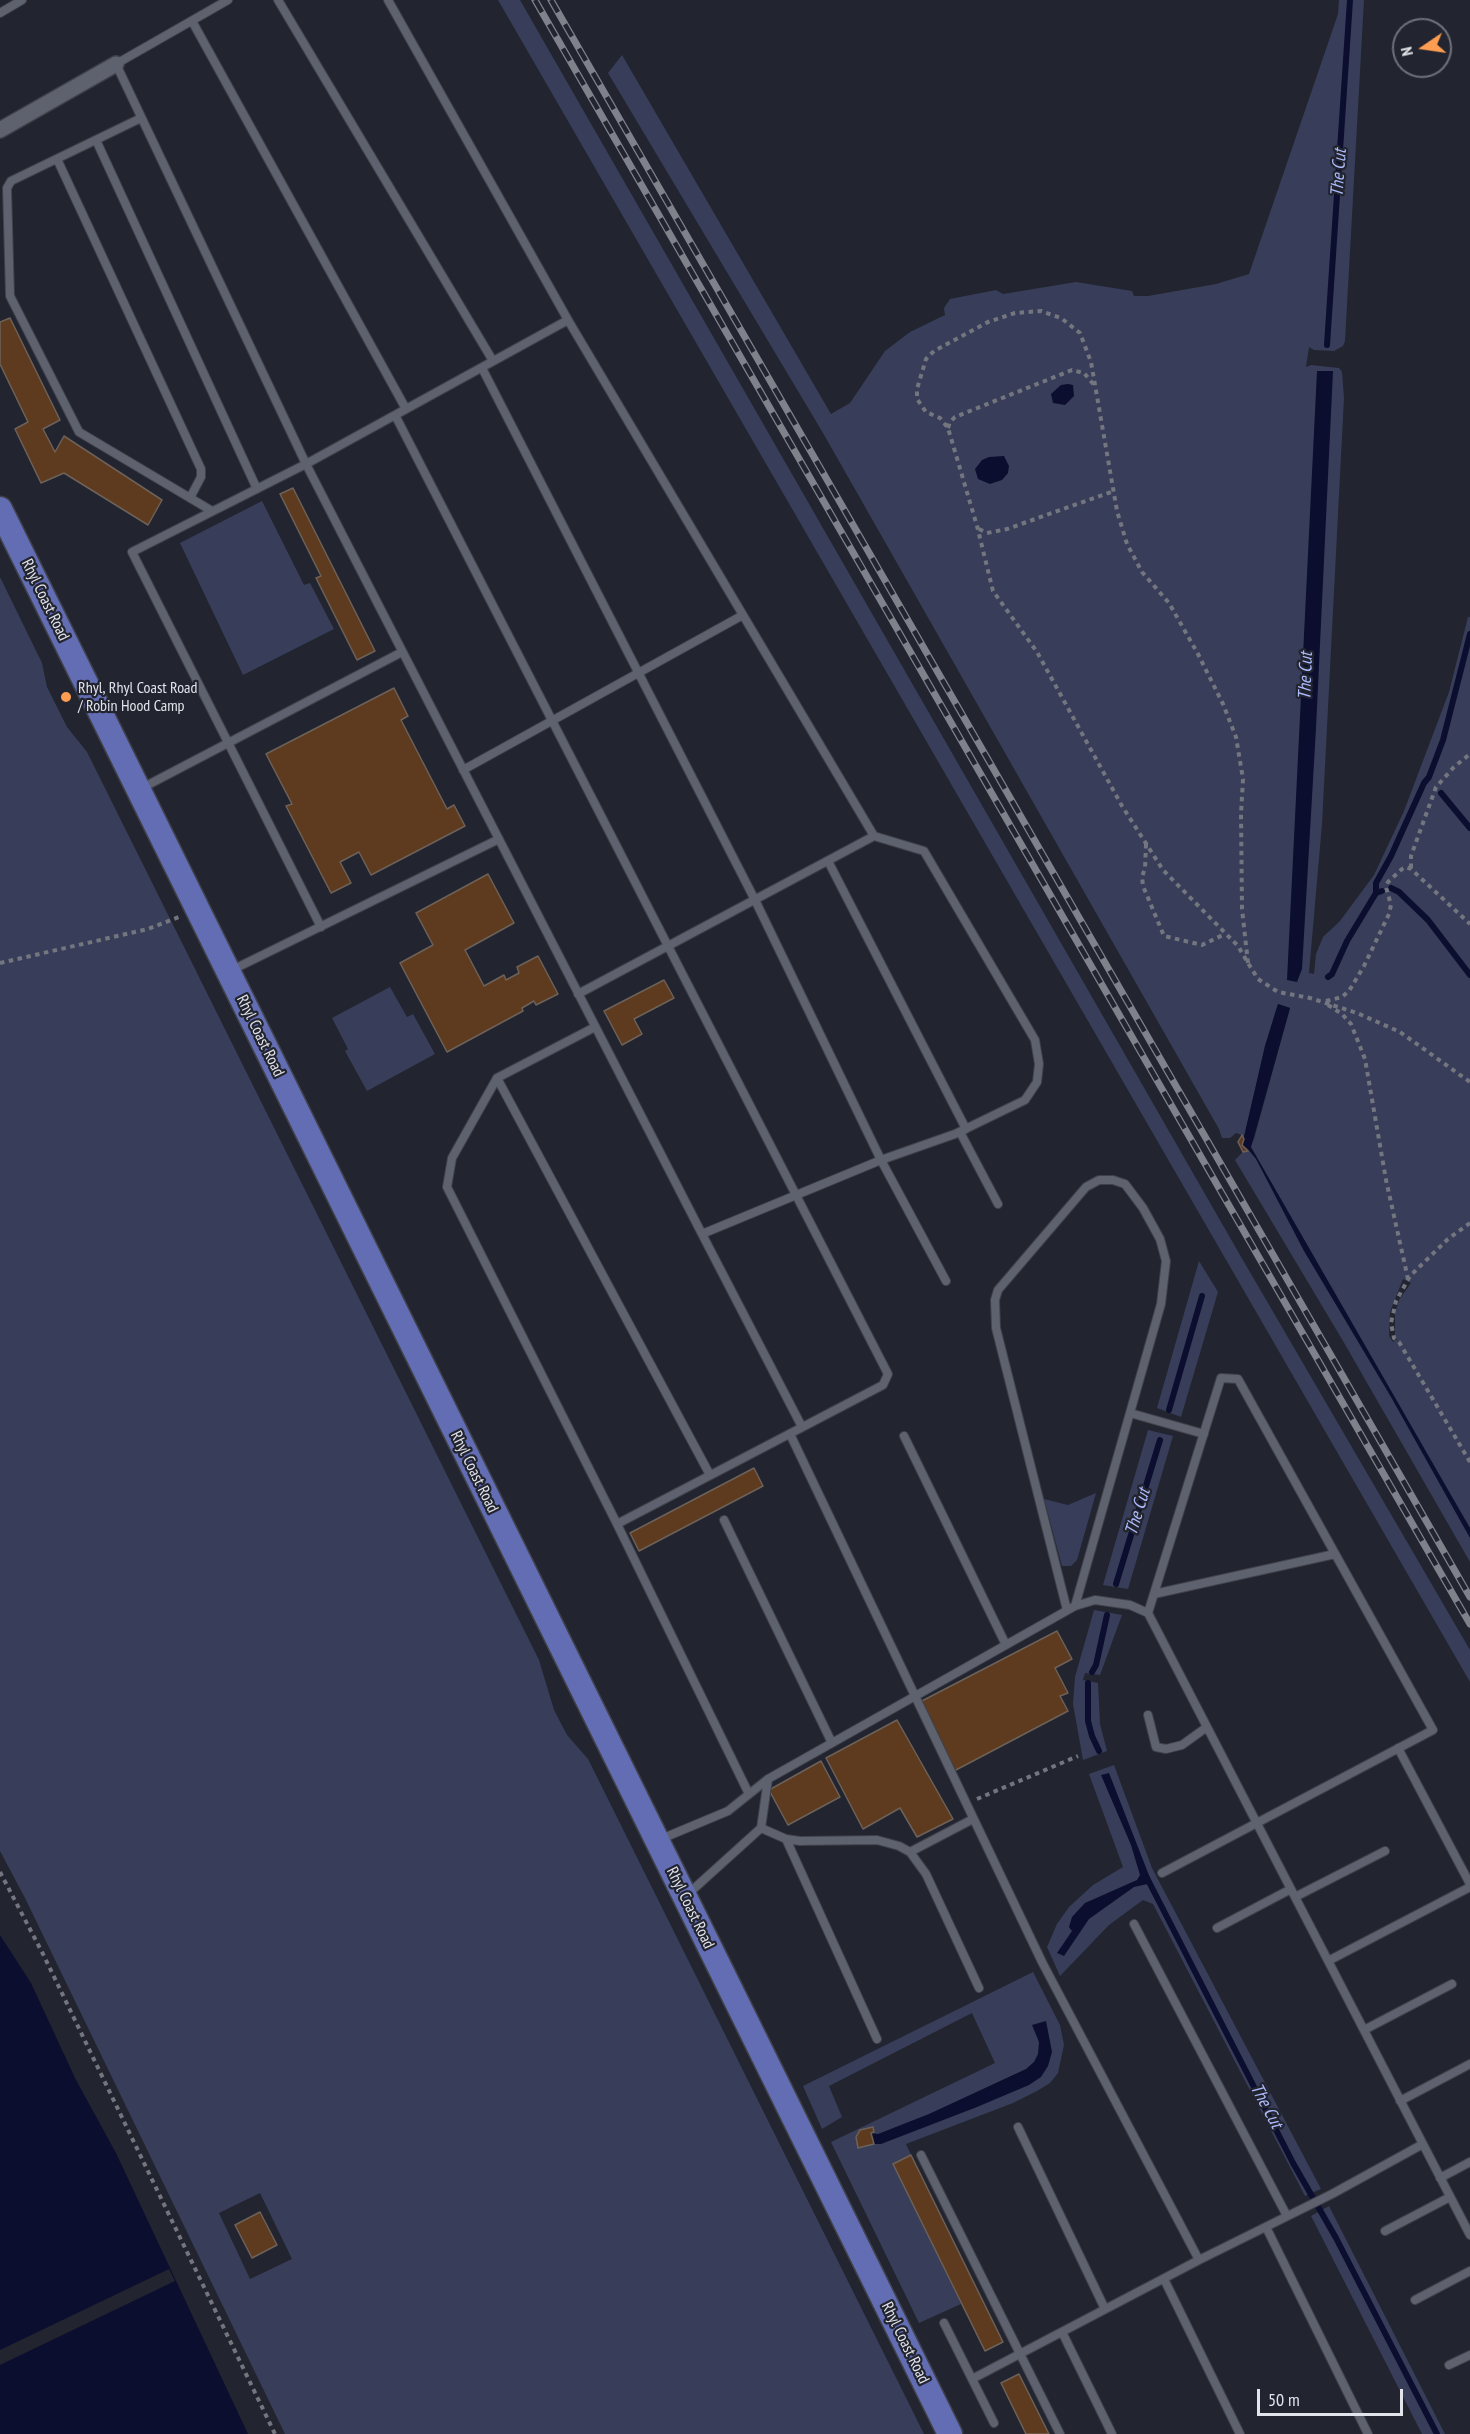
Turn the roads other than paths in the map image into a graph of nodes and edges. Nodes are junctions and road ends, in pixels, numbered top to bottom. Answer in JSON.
{"nodes":[{"id":1,"x":22,"y":0,"type":"edge"},
{"id":2,"x":228,"y":0,"type":"edge"},
{"id":3,"x":278,"y":0,"type":"edge"},
{"id":4,"x":388,"y":0,"type":"edge"},
{"id":5,"x":0,"y":13,"type":"edge"},
{"id":6,"x":192,"y":21,"type":"junction"},
{"id":7,"x":116,"y":64,"type":"junction"},
{"id":8,"x":141,"y":118,"type":"junction"},
{"id":9,"x":0,"y":130,"type":"edge"},
{"id":10,"x":96,"y":140,"type":"junction"},
{"id":11,"x":57,"y":159,"type":"junction"},
{"id":12,"x":568,"y":320,"type":"junction"},
{"id":13,"x":493,"y":361,"type":"junction"},
{"id":14,"x":482,"y":368,"type":"junction"},
{"id":15,"x":406,"y":409,"type":"junction"},
{"id":16,"x":395,"y":415,"type":"junction"},
{"id":17,"x":306,"y":464,"type":"junction"},
{"id":18,"x":257,"y":489,"type":"junction"},
{"id":19,"x":190,"y":498,"type":"junction"},
{"id":20,"x":0,"y":509,"type":"edge"},
{"id":21,"x":212,"y":511,"type":"junction"},
{"id":22,"x":743,"y":615,"type":"junction"},
{"id":23,"x":402,"y":652,"type":"junction"},
{"id":24,"x":638,"y":673,"type":"junction"},
{"id":25,"x":553,"y":720,"type":"junction"},
{"id":26,"x":228,"y":743,"type":"junction"},
{"id":27,"x":463,"y":770,"type":"junction"},
{"id":28,"x":138,"y":790,"type":"junction"},
{"id":29,"x":874,"y":836,"type":"junction"},
{"id":30,"x":499,"y":839,"type":"junction"},
{"id":31,"x":828,"y":861,"type":"junction"},
{"id":32,"x":755,"y":900,"type":"junction"},
{"id":33,"x":321,"y":927,"type":"junction"},
{"id":34,"x":669,"y":946,"type":"junction"},
{"id":35,"x":228,"y":972,"type":"junction"},
{"id":36,"x":578,"y":994,"type":"junction"},
{"id":37,"x":595,"y":1027,"type":"junction"},
{"id":38,"x":497,"y":1078,"type":"junction"},
{"id":39,"x":963,"y":1130,"type":"junction"},
{"id":40,"x":881,"y":1160,"type":"junction"},
{"id":41,"x":797,"y":1195,"type":"junction"},
{"id":42,"x":998,"y":1204,"type":"dead end"},
{"id":43,"x":702,"y":1234,"type":"junction"},
{"id":44,"x":946,"y":1281,"type":"dead end"},
{"id":45,"x":1130,"y":1413,"type":"junction"},
{"id":46,"x":802,"y":1427,"type":"junction"},
{"id":47,"x":790,"y":1434,"type":"junction"},
{"id":48,"x":1204,"y":1434,"type":"junction"},
{"id":49,"x":904,"y":1436,"type":"dead end"},
{"id":50,"x":710,"y":1475,"type":"junction"},
{"id":51,"x":724,"y":1520,"type":"dead end"},
{"id":52,"x":617,"y":1524,"type":"junction"},
{"id":53,"x":1335,"y":1554,"type":"junction"},
{"id":54,"x":1154,"y":1594,"type":"junction"},
{"id":55,"x":1071,"y":1608,"type":"junction"},
{"id":56,"x":1148,"y":1613,"type":"junction"},
{"id":57,"x":1006,"y":1645,"type":"junction"},
{"id":58,"x":914,"y":1697,"type":"junction"},
{"id":59,"x":1148,"y":1715,"type":"dead end"},
{"id":60,"x":1207,"y":1727,"type":"junction"},
{"id":61,"x":832,"y":1743,"type":"junction"},
{"id":62,"x":1398,"y":1748,"type":"junction"},
{"id":63,"x":768,"y":1779,"type":"junction"},
{"id":64,"x":749,"y":1794,"type":"junction"},
{"id":65,"x":973,"y":1819,"type":"junction"},
{"id":66,"x":1256,"y":1822,"type":"junction"},
{"id":67,"x":761,"y":1828,"type":"junction"},
{"id":68,"x":786,"y":1839,"type":"junction"},
{"id":69,"x":657,"y":1841,"type":"junction"},
{"id":70,"x":1385,"y":1851,"type":"dead end"},
{"id":71,"x":909,"y":1852,"type":"junction"},
{"id":72,"x":1162,"y":1873,"type":"dead end"},
{"id":73,"x":1470,"y":1886,"type":"edge"},
{"id":74,"x":1293,"y":1893,"type":"junction"},
{"id":75,"x":684,"y":1897,"type":"junction"},
{"id":76,"x":1134,"y":1924,"type":"dead end"},
{"id":77,"x":1218,"y":1928,"type":"dead end"},
{"id":78,"x":1328,"y":1961,"type":"junction"},
{"id":79,"x":1452,"y":1984,"type":"dead end"},
{"id":80,"x":979,"y":1988,"type":"dead end"},
{"id":81,"x":1364,"y":2030,"type":"junction"},
{"id":82,"x":878,"y":2039,"type":"dead end"},
{"id":83,"x":1470,"y":2064,"type":"edge"},
{"id":84,"x":1400,"y":2100,"type":"junction"},
{"id":85,"x":1018,"y":2127,"type":"dead end"},
{"id":86,"x":1423,"y":2144,"type":"junction"},
{"id":87,"x":921,"y":2155,"type":"dead end"},
{"id":88,"x":1470,"y":2162,"type":"edge"},
{"id":89,"x":1440,"y":2178,"type":"junction"},
{"id":90,"x":1450,"y":2196,"type":"junction"},
{"id":91,"x":1287,"y":2216,"type":"junction"},
{"id":92,"x":1266,"y":2227,"type":"junction"},
{"id":93,"x":1385,"y":2231,"type":"dead end"},
{"id":94,"x":1470,"y":2235,"type":"edge"},
{"id":95,"x":1198,"y":2260,"type":"junction"},
{"id":96,"x":1470,"y":2271,"type":"edge"},
{"id":97,"x":1164,"y":2279,"type":"junction"},
{"id":98,"x":1415,"y":2300,"type":"dead end"},
{"id":99,"x":1106,"y":2309,"type":"junction"},
{"id":100,"x":944,"y":2323,"type":"dead end"},
{"id":101,"x":1062,"y":2332,"type":"junction"},
{"id":102,"x":1021,"y":2354,"type":"junction"},
{"id":103,"x":1470,"y":2355,"type":"edge"},
{"id":104,"x":1449,"y":2365,"type":"dead end"},
{"id":105,"x":972,"y":2379,"type":"junction"},
{"id":106,"x":994,"y":2423,"type":"dead end"},
{"id":107,"x":950,"y":2434,"type":"edge"},
{"id":108,"x":1060,"y":2434,"type":"edge"},
{"id":109,"x":1112,"y":2434,"type":"edge"},
{"id":110,"x":1240,"y":2434,"type":"edge"},
{"id":111,"x":1368,"y":2434,"type":"edge"}],
"edges":[{"from":1,"to":5,"type":"lane"},
{"from":2,"to":6,"type":"lane"},
{"from":3,"to":13,"type":"lane"},
{"from":4,"to":12,"type":"lane"},
{"from":6,"to":7,"type":"lane"},
{"from":6,"to":15,"type":"lane"},
{"from":7,"to":8,"type":"lane"},
{"from":7,"to":9,"type":"street"},
{"from":8,"to":10,"type":"lane"},
{"from":8,"to":17,"type":"lane"},
{"from":10,"to":11,"type":"lane"},
{"from":10,"to":18,"type":"lane"},
{"from":11,"to":19,"type":"lane"},
{"from":11,"to":19,"type":"lane"},
{"from":12,"to":13,"type":"lane"},
{"from":12,"to":22,"type":"lane"},
{"from":13,"to":14,"type":"lane"},
{"from":14,"to":15,"type":"lane"},
{"from":14,"to":24,"type":"lane"},
{"from":15,"to":16,"type":"lane"},
{"from":16,"to":17,"type":"lane"},
{"from":16,"to":25,"type":"lane"},
{"from":17,"to":18,"type":"lane"},
{"from":17,"to":23,"type":"lane"},
{"from":18,"to":21,"type":"lane"},
{"from":19,"to":21,"type":"lane"},
{"from":20,"to":28,"type":"main road","name":"Rhyl Coast Road"},
{"from":21,"to":26,"type":"lane"},
{"from":22,"to":24,"type":"lane"},
{"from":22,"to":29,"type":"lane"},
{"from":23,"to":26,"type":"lane"},
{"from":23,"to":27,"type":"lane"},
{"from":24,"to":25,"type":"lane"},
{"from":24,"to":32,"type":"lane"},
{"from":25,"to":27,"type":"lane"},
{"from":25,"to":34,"type":"lane"},
{"from":26,"to":28,"type":"lane"},
{"from":26,"to":33,"type":"lane"},
{"from":27,"to":30,"type":"lane"},
{"from":28,"to":35,"type":"main road","name":"Rhyl Coast Road"},
{"from":29,"to":31,"type":"lane"},
{"from":29,"to":39,"type":"lane"},
{"from":30,"to":33,"type":"lane"},
{"from":30,"to":36,"type":"lane"},
{"from":31,"to":32,"type":"lane"},
{"from":31,"to":39,"type":"lane"},
{"from":32,"to":34,"type":"lane"},
{"from":32,"to":40,"type":"lane"},
{"from":33,"to":35,"type":"lane"},
{"from":34,"to":36,"type":"lane"},
{"from":34,"to":41,"type":"lane"},
{"from":35,"to":69,"type":"main road","name":"Rhyl Coast Road"},
{"from":36,"to":37,"type":"lane"},
{"from":37,"to":38,"type":"lane"},
{"from":37,"to":43,"type":"lane"},
{"from":38,"to":50,"type":"lane"},
{"from":38,"to":52,"type":"lane"},
{"from":39,"to":40,"type":"lane"},
{"from":39,"to":42,"type":"lane"},
{"from":40,"to":41,"type":"lane"},
{"from":40,"to":44,"type":"lane"},
{"from":41,"to":43,"type":"lane"},
{"from":41,"to":46,"type":"lane"},
{"from":43,"to":46,"type":"lane"},
{"from":45,"to":48,"type":"lane"},
{"from":45,"to":55,"type":"lane"},
{"from":45,"to":55,"type":"lane"},
{"from":46,"to":47,"type":"lane"},
{"from":47,"to":50,"type":"lane"},
{"from":47,"to":58,"type":"lane"},
{"from":48,"to":53,"type":"lane"},
{"from":48,"to":54,"type":"lane"},
{"from":49,"to":57,"type":"lane"},
{"from":50,"to":52,"type":"lane"},
{"from":51,"to":61,"type":"lane"},
{"from":52,"to":64,"type":"lane"},
{"from":53,"to":54,"type":"lane"},
{"from":53,"to":62,"type":"lane"},
{"from":54,"to":56,"type":"lane"},
{"from":55,"to":56,"type":"lane"},
{"from":55,"to":57,"type":"lane"},
{"from":56,"to":60,"type":"lane"},
{"from":57,"to":58,"type":"lane"},
{"from":58,"to":61,"type":"lane"},
{"from":58,"to":65,"type":"lane"},
{"from":59,"to":60,"type":"lane"},
{"from":60,"to":66,"type":"lane"},
{"from":61,"to":63,"type":"lane"},
{"from":62,"to":66,"type":"lane"},
{"from":62,"to":73,"type":"lane"},
{"from":63,"to":64,"type":"lane"},
{"from":63,"to":67,"type":"lane"},
{"from":64,"to":69,"type":"lane"},
{"from":65,"to":71,"type":"lane"},
{"from":65,"to":95,"type":"lane"},
{"from":66,"to":72,"type":"lane"},
{"from":66,"to":74,"type":"lane"},
{"from":67,"to":68,"type":"lane"},
{"from":67,"to":75,"type":"lane"},
{"from":68,"to":71,"type":"lane"},
{"from":68,"to":82,"type":"lane"},
{"from":69,"to":75,"type":"main road","name":"Rhyl Coast Road"},
{"from":70,"to":74,"type":"lane"},
{"from":71,"to":80,"type":"lane"},
{"from":73,"to":78,"type":"lane"},
{"from":74,"to":77,"type":"lane"},
{"from":74,"to":78,"type":"lane"},
{"from":75,"to":107,"type":"main road","name":"Rhyl Coast Road"},
{"from":76,"to":91,"type":"lane"},
{"from":78,"to":81,"type":"lane"},
{"from":79,"to":81,"type":"lane"},
{"from":81,"to":84,"type":"lane"},
{"from":83,"to":84,"type":"lane"},
{"from":84,"to":86,"type":"lane"},
{"from":85,"to":99,"type":"lane"},
{"from":86,"to":89,"type":"lane"},
{"from":86,"to":91,"type":"lane"},
{"from":87,"to":102,"type":"lane"},
{"from":88,"to":89,"type":"lane"},
{"from":89,"to":90,"type":"lane"},
{"from":90,"to":93,"type":"lane"},
{"from":90,"to":94,"type":"lane"},
{"from":91,"to":92,"type":"lane"},
{"from":92,"to":95,"type":"lane"},
{"from":92,"to":111,"type":"lane"},
{"from":95,"to":97,"type":"lane"},
{"from":96,"to":98,"type":"lane"},
{"from":97,"to":99,"type":"lane"},
{"from":97,"to":110,"type":"lane"},
{"from":99,"to":101,"type":"lane"},
{"from":100,"to":105,"type":"lane"},
{"from":101,"to":102,"type":"lane"},
{"from":101,"to":109,"type":"lane"},
{"from":102,"to":105,"type":"lane"},
{"from":102,"to":108,"type":"lane"},
{"from":103,"to":104,"type":"lane"},
{"from":105,"to":106,"type":"lane"}]}
